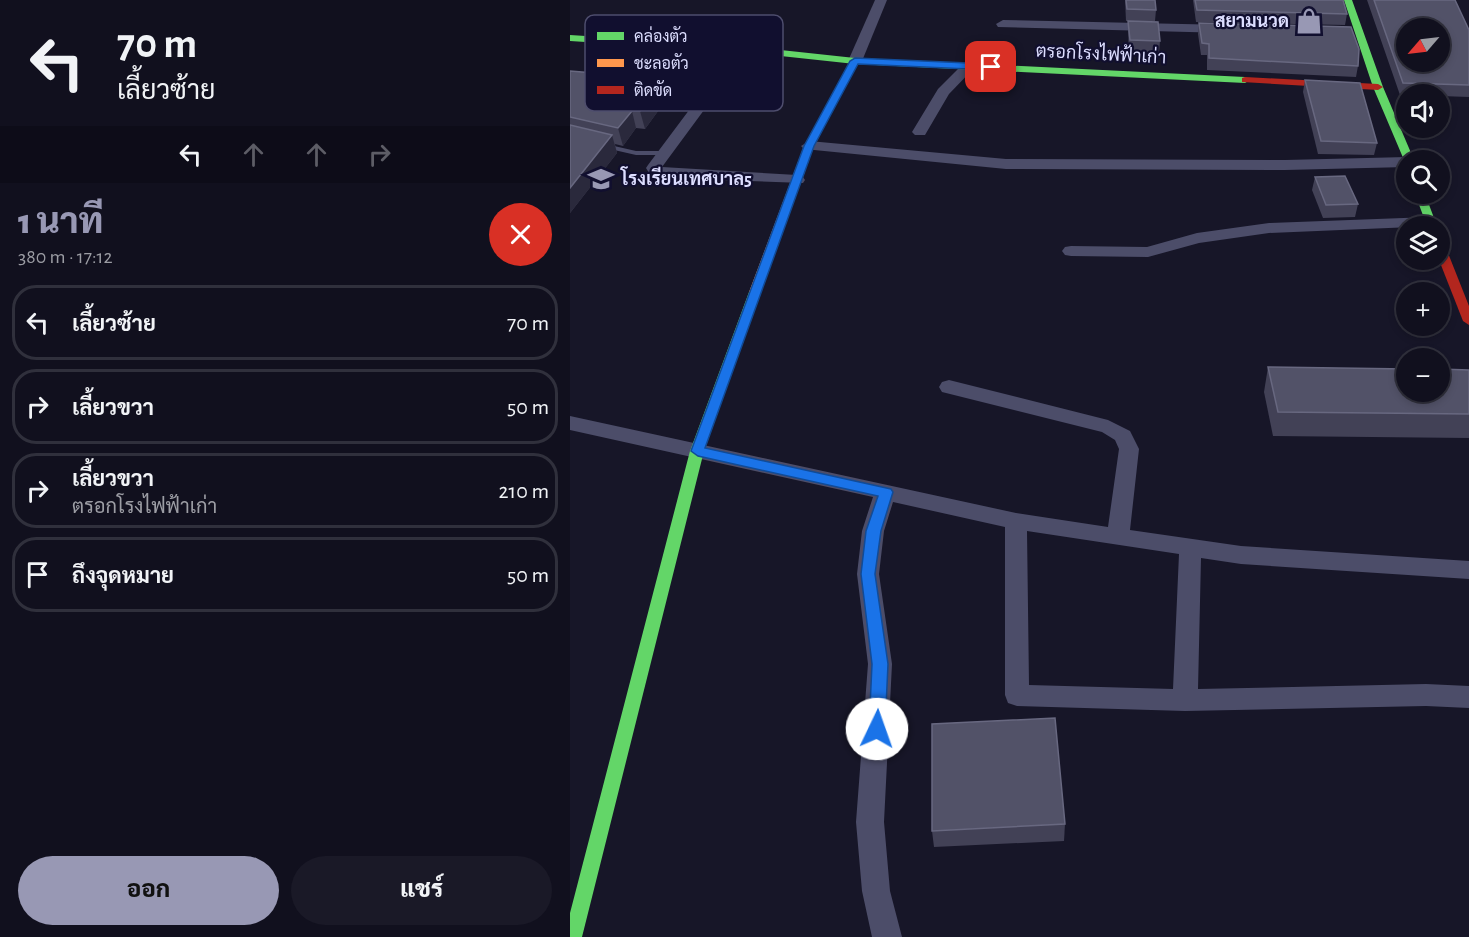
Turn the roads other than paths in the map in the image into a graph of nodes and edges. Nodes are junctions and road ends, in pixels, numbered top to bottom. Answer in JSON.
{"nodes":[{"id":1,"x":881,"y":0,"type":"edge"},
{"id":2,"x":1348,"y":0,"type":"edge"},
{"id":3,"x":1003,"y":24,"type":"dead end"},
{"id":4,"x":1240,"y":29,"type":"edge"},
{"id":5,"x":570,"y":38,"type":"edge"},
{"id":6,"x":585,"y":39,"type":"edge"},
{"id":7,"x":783,"y":53,"type":"edge"},
{"id":8,"x":855,"y":61,"type":"junction"},
{"id":9,"x":969,"y":66,"type":"junction"},
{"id":10,"x":1378,"y":87,"type":"junction"},
{"id":11,"x":697,"y":111,"type":"edge"},
{"id":12,"x":920,"y":132,"type":"dead end"},
{"id":13,"x":600,"y":144,"type":"edge"},
{"id":14,"x":809,"y":146,"type":"junction"},
{"id":15,"x":1404,"y":150,"type":"edge"},
{"id":16,"x":666,"y":153,"type":"junction"},
{"id":17,"x":1396,"y":161,"type":"edge"},
{"id":18,"x":797,"y":180,"type":"junction"},
{"id":19,"x":1396,"y":225,"type":"edge"},
{"id":20,"x":1071,"y":251,"type":"dead end"},
{"id":21,"x":1449,"y":270,"type":"edge"},
{"id":22,"x":1469,"y":321,"type":"edge"},
{"id":23,"x":949,"y":387,"type":"dead end"},
{"id":24,"x":570,"y":423,"type":"edge"},
{"id":25,"x":698,"y":451,"type":"junction"},
{"id":26,"x":886,"y":492,"type":"junction"},
{"id":27,"x":1016,"y":521,"type":"junction"},
{"id":28,"x":1118,"y":537,"type":"junction"},
{"id":29,"x":1190,"y":547,"type":"junction"},
{"id":30,"x":1469,"y":570,"type":"edge"},
{"id":31,"x":1469,"y":697,"type":"edge"},
{"id":32,"x":1185,"y":700,"type":"junction"},
{"id":33,"x":573,"y":937,"type":"edge"},
{"id":34,"x":887,"y":937,"type":"edge"}],
"edges":[{"from":1,"to":8,"type":"street"},
{"from":2,"to":10,"type":"street"},
{"from":3,"to":4,"type":"street"},
{"from":5,"to":6,"type":"street","name":"ตรอกโรงไฟฟ้าเก่า"},
{"from":7,"to":8,"type":"street","name":"ตรอกโรงไฟฟ้าเก่า"},
{"from":8,"to":9,"type":"street","name":"ตรอกโรงไฟฟ้าเก่า"},
{"from":8,"to":14,"type":"street"},
{"from":9,"to":10,"type":"street","name":"ตรอกโรงไฟฟ้าเก่า"},
{"from":9,"to":12,"type":"street"},
{"from":10,"to":15,"type":"street"},
{"from":11,"to":16,"type":"street"},
{"from":13,"to":16,"type":"lane"},
{"from":14,"to":17,"type":"street"},
{"from":14,"to":18,"type":"street"},
{"from":16,"to":18,"type":"street"},
{"from":18,"to":25,"type":"street"},
{"from":19,"to":20,"type":"street"},
{"from":21,"to":22,"type":"street"},
{"from":23,"to":28,"type":"street"},
{"from":24,"to":25,"type":"street"},
{"from":25,"to":26,"type":"street"},
{"from":25,"to":33,"type":"street"},
{"from":26,"to":27,"type":"street"},
{"from":26,"to":34,"type":"street"},
{"from":27,"to":28,"type":"street"},
{"from":27,"to":32,"type":"street"},
{"from":28,"to":29,"type":"street"},
{"from":29,"to":30,"type":"street"},
{"from":29,"to":32,"type":"street"},
{"from":31,"to":32,"type":"street"}]}
